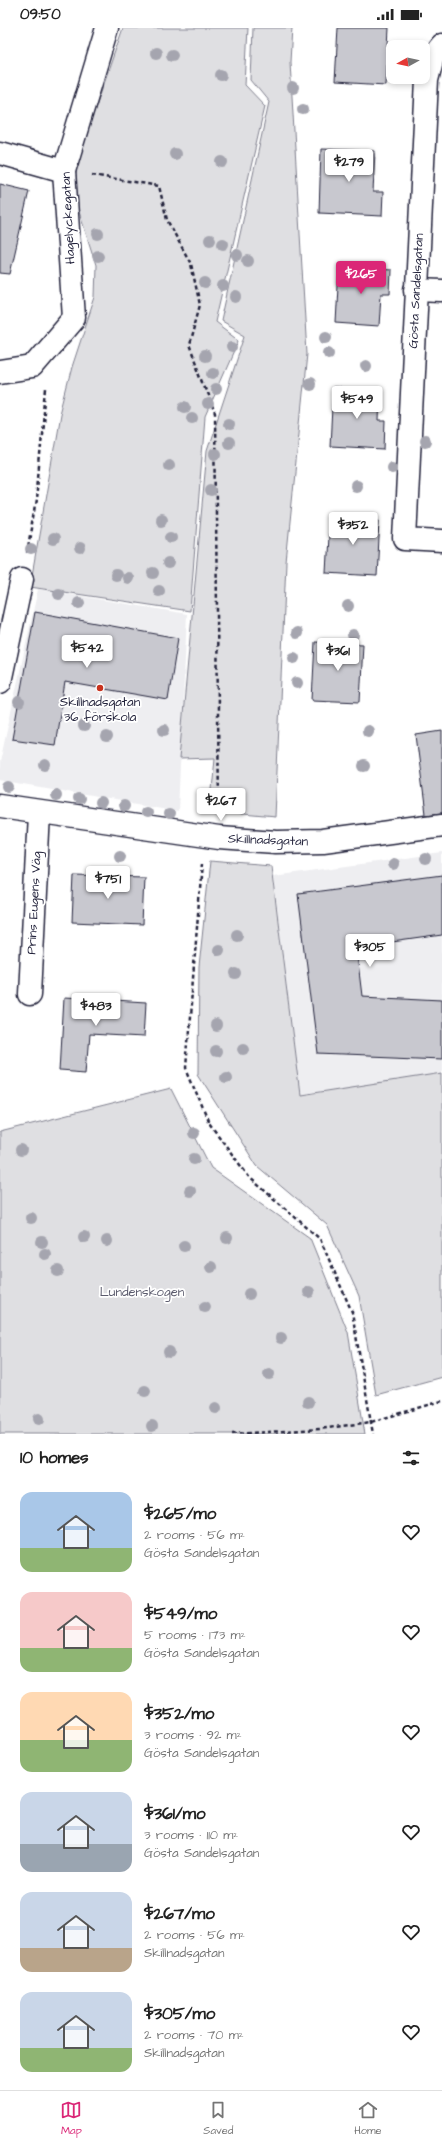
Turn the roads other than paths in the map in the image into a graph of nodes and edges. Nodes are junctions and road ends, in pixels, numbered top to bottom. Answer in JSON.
{"nodes":[{"id":1,"x":107,"y":28,"type":"edge"},
{"id":2,"x":441,"y":45,"type":"edge"},
{"id":3,"x":0,"y":153,"type":"edge"},
{"id":4,"x":64,"y":171,"type":"junction"},
{"id":5,"x":416,"y":290,"type":"junction"},
{"id":6,"x":442,"y":291,"type":"edge"},
{"id":7,"x":0,"y":372,"type":"edge"},
{"id":8,"x":442,"y":542,"type":"edge"},
{"id":9,"x":22,"y":579,"type":"road end"},
{"id":10,"x":0,"y":682,"type":"edge"},
{"id":11,"x":0,"y":806,"type":"edge"},
{"id":12,"x":39,"y":813,"type":"junction"},
{"id":13,"x":442,"y":825,"type":"edge"},
{"id":14,"x":30,"y":994,"type":"dead end"}],
"edges":[{"from":1,"to":4,"type":"street","name":"Hagelyckegatan"},
{"from":2,"to":5,"type":"street","name":"Gösta Sandelsgatan"},
{"from":3,"to":4,"type":"street"},
{"from":4,"to":7,"type":"street","name":"Hagelyckegatan"},
{"from":5,"to":6,"type":"street"},
{"from":5,"to":8,"type":"street","name":"Gösta Sandelsgatan"},
{"from":9,"to":10,"type":"street"},
{"from":11,"to":12,"type":"street","name":"Skillnadsgatan"},
{"from":12,"to":13,"type":"street","name":"Skillnadsgatan"},
{"from":12,"to":14,"type":"street","name":"Prins Eugens Väg"}]}
